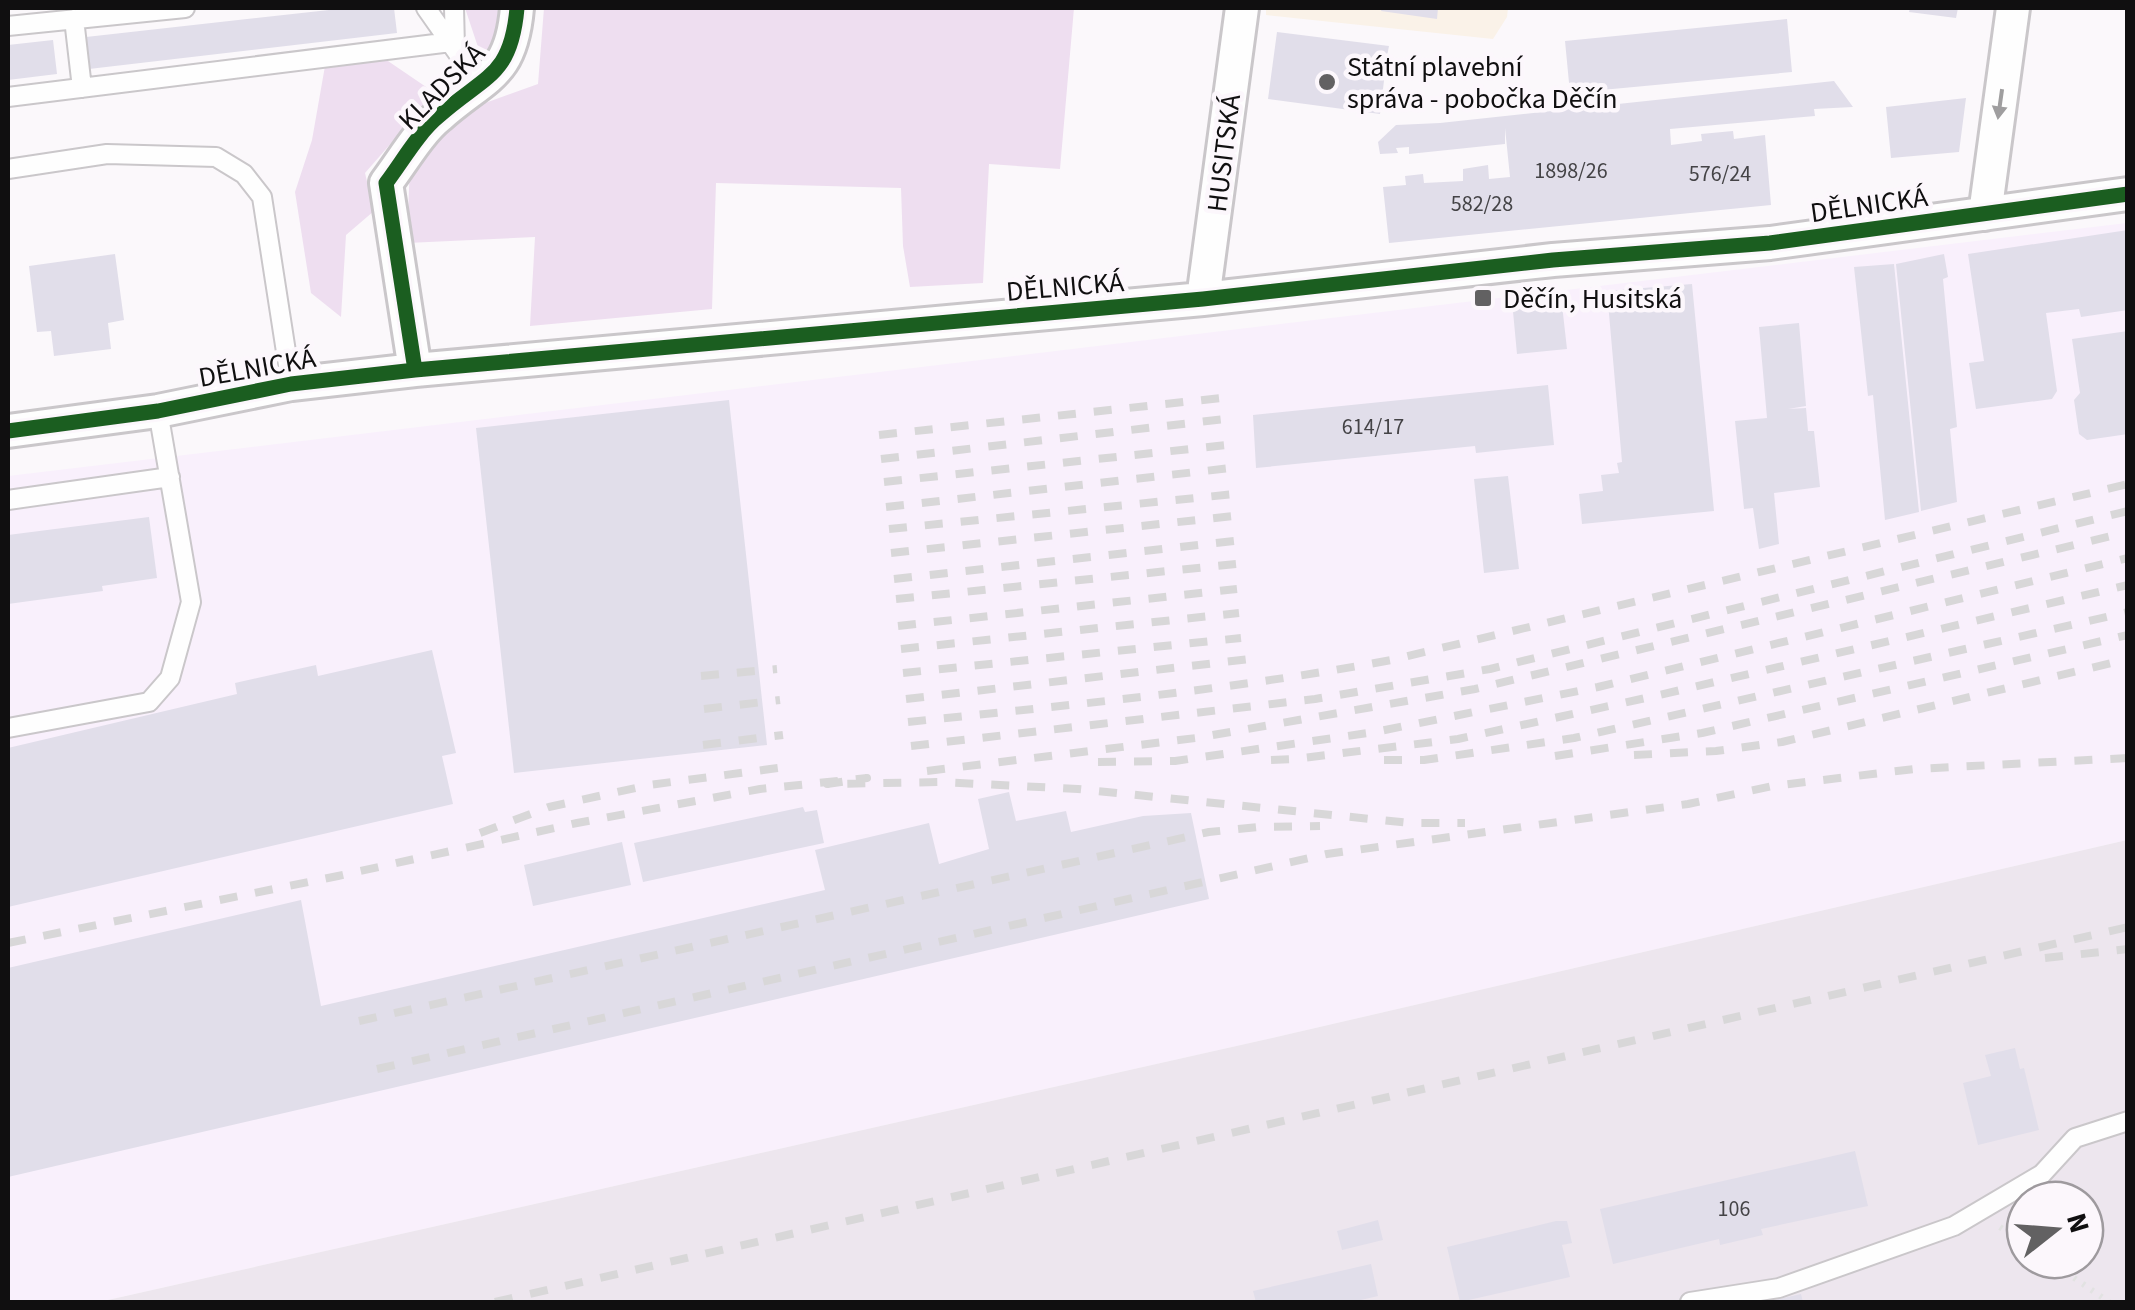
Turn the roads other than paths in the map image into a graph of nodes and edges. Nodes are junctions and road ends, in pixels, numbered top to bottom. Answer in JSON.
{"nodes":[{"id":1,"x":186,"y":8,"type":"edge"},
{"id":2,"x":426,"y":8,"type":"edge"},
{"id":3,"x":454,"y":8,"type":"edge"},
{"id":4,"x":517,"y":8,"type":"edge"},
{"id":5,"x":1242,"y":8,"type":"edge"},
{"id":6,"x":2013,"y":8,"type":"edge"},
{"id":7,"x":74,"y":18,"type":"junction"},
{"id":8,"x":8,"y":26,"type":"edge"},
{"id":9,"x":453,"y":46,"type":"junction"},
{"id":10,"x":480,"y":84,"type":"junction"},
{"id":11,"x":82,"y":88,"type":"junction"},
{"id":12,"x":8,"y":97,"type":"edge"},
{"id":13,"x":8,"y":169,"type":"edge"},
{"id":14,"x":2128,"y":194,"type":"edge"},
{"id":15,"x":1985,"y":214,"type":"junction"},
{"id":16,"x":1204,"y":299,"type":"junction"},
{"id":17,"x":415,"y":370,"type":"junction"},
{"id":18,"x":291,"y":384,"type":"junction"},
{"id":19,"x":158,"y":411,"type":"junction"},
{"id":20,"x":8,"y":431,"type":"edge"},
{"id":21,"x":170,"y":478,"type":"junction"},
{"id":22,"x":8,"y":500,"type":"edge"},
{"id":23,"x":8,"y":728,"type":"edge"},
{"id":24,"x":2128,"y":1120,"type":"edge"},
{"id":25,"x":1690,"y":1302,"type":"edge"}],
"edges":[{"from":1,"to":7,"type":"lane"},
{"from":2,"to":9,"type":"lane"},
{"from":3,"to":9,"type":"lane"},
{"from":4,"to":10,"type":"street","name":"KLADSKÁ"},
{"from":5,"to":16,"type":"street","name":"HUSITSKÁ"},
{"from":6,"to":15,"type":"street","one_way":true},
{"from":7,"to":8,"type":"lane"},
{"from":7,"to":11,"type":"lane"},
{"from":9,"to":10,"type":"lane"},
{"from":9,"to":11,"type":"lane"},
{"from":10,"to":17,"type":"street","name":"KLADSKÁ"},
{"from":11,"to":12,"type":"lane"},
{"from":13,"to":18,"type":"lane"},
{"from":14,"to":15,"type":"street","name":"DĚLNICKÁ"},
{"from":15,"to":16,"type":"street","name":"DĚLNICKÁ"},
{"from":16,"to":17,"type":"street","name":"DĚLNICKÁ"},
{"from":17,"to":18,"type":"street","name":"DĚLNICKÁ"},
{"from":18,"to":19,"type":"street","name":"DĚLNICKÁ"},
{"from":19,"to":20,"type":"street","name":"DĚLNICKÁ"},
{"from":19,"to":21,"type":"lane"},
{"from":21,"to":22,"type":"lane"},
{"from":21,"to":23,"type":"lane"},
{"from":24,"to":25,"type":"lane"}]}
